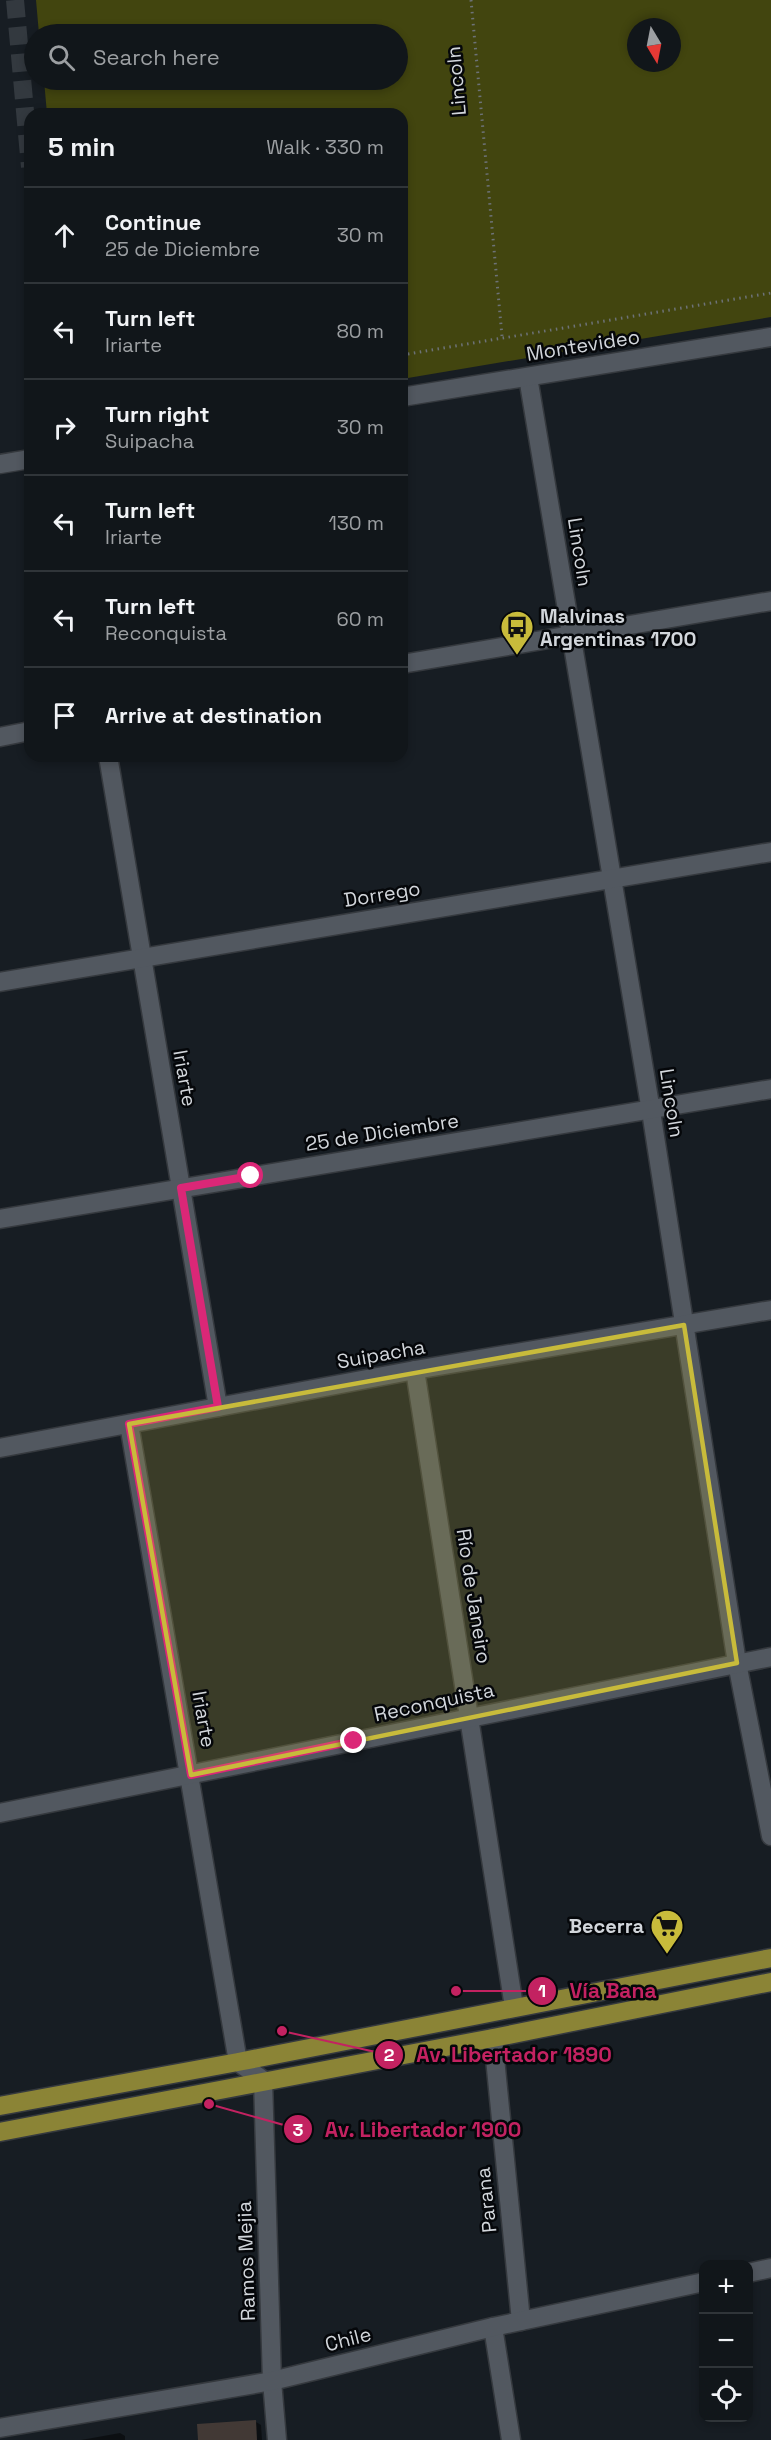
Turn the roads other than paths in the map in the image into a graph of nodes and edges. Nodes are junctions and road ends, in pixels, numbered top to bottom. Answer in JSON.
{"nodes":[{"id":1,"x":771,"y":337,"type":"edge"},
{"id":2,"x":528,"y":377,"type":"junction"},
{"id":3,"x":408,"y":396,"type":"edge"},
{"id":4,"x":24,"y":460,"type":"edge"},
{"id":5,"x":0,"y":464,"type":"edge"},
{"id":6,"x":771,"y":601,"type":"edge"},
{"id":7,"x":571,"y":634,"type":"junction"},
{"id":8,"x":408,"y":663,"type":"edge"},
{"id":9,"x":24,"y":733,"type":"edge"},
{"id":10,"x":0,"y":737,"type":"edge"},
{"id":11,"x":109,"y":762,"type":"edge"},
{"id":12,"x":771,"y":852,"type":"edge"},
{"id":13,"x":612,"y":878,"type":"junction"},
{"id":14,"x":142,"y":957,"type":"junction"},
{"id":15,"x":0,"y":982,"type":"edge"},
{"id":16,"x":771,"y":1089,"type":"edge"},
{"id":17,"x":651,"y":1111,"type":"junction"},
{"id":18,"x":181,"y":1188,"type":"junction"},
{"id":19,"x":0,"y":1219,"type":"edge"},
{"id":20,"x":771,"y":1310,"type":"edge"},
{"id":21,"x":684,"y":1324,"type":"junction"},
{"id":22,"x":415,"y":1370,"type":"junction"},
{"id":23,"x":218,"y":1407,"type":"junction"},
{"id":24,"x":129,"y":1424,"type":"junction"},
{"id":25,"x":0,"y":1448,"type":"edge"},
{"id":26,"x":771,"y":1657,"type":"edge"},
{"id":27,"x":737,"y":1663,"type":"junction"},
{"id":28,"x":470,"y":1717,"type":"junction"},
{"id":29,"x":191,"y":1775,"type":"junction"},
{"id":30,"x":0,"y":1813,"type":"edge"},
{"id":31,"x":771,"y":1836,"type":"edge"},
{"id":32,"x":771,"y":1958,"type":"edge"},
{"id":33,"x":771,"y":1982,"type":"edge"},
{"id":34,"x":514,"y":2007,"type":"junction"},
{"id":35,"x":493,"y":2038,"type":"junction"},
{"id":36,"x":238,"y":2062,"type":"junction"},
{"id":37,"x":263,"y":2080,"type":"junction"},
{"id":38,"x":0,"y":2106,"type":"edge"},
{"id":39,"x":0,"y":2132,"type":"edge"},
{"id":40,"x":771,"y":2268,"type":"edge"},
{"id":41,"x":753,"y":2271,"type":"edge"},
{"id":42,"x":699,"y":2283,"type":"edge"},
{"id":43,"x":521,"y":2321,"type":"junction"},
{"id":44,"x":493,"y":2327,"type":"junction"},
{"id":45,"x":272,"y":2381,"type":"junction"},
{"id":46,"x":0,"y":2428,"type":"edge"},
{"id":47,"x":278,"y":2440,"type":"edge"},
{"id":48,"x":511,"y":2440,"type":"edge"}],
"edges":[{"from":1,"to":2,"type":"street","name":"Montevideo"},
{"from":2,"to":3,"type":"street","name":"Montevideo"},
{"from":2,"to":7,"type":"street","name":"Lincoln"},
{"from":4,"to":5,"type":"street"},
{"from":6,"to":7,"type":"street"},
{"from":7,"to":8,"type":"street"},
{"from":7,"to":13,"type":"street","name":"Lincoln"},
{"from":9,"to":10,"type":"street"},
{"from":11,"to":14,"type":"street","name":"Iriarte"},
{"from":12,"to":13,"type":"street","name":"Dorrego"},
{"from":13,"to":14,"type":"street","name":"Dorrego"},
{"from":13,"to":17,"type":"street","name":"Lincoln"},
{"from":14,"to":15,"type":"street","name":"Dorrego"},
{"from":14,"to":18,"type":"street","name":"Iriarte"},
{"from":16,"to":17,"type":"street","name":"25 de Diciembre"},
{"from":17,"to":18,"type":"street","name":"25 de Diciembre"},
{"from":17,"to":21,"type":"street","name":"Lincoln"},
{"from":18,"to":19,"type":"street","name":"25 de Diciembre"},
{"from":18,"to":23,"type":"street","name":"Iriarte"},
{"from":20,"to":21,"type":"street","name":"Suipacha"},
{"from":21,"to":22,"type":"street","name":"Suipacha"},
{"from":21,"to":27,"type":"street","name":"Lincoln"},
{"from":22,"to":23,"type":"street","name":"Suipacha"},
{"from":22,"to":28,"type":"street","name":"Río de Janeiro"},
{"from":23,"to":24,"type":"street","name":"Suipacha"},
{"from":24,"to":25,"type":"street","name":"Suipacha"},
{"from":24,"to":29,"type":"street","name":"Iriarte"},
{"from":26,"to":27,"type":"street","name":"Reconquista"},
{"from":27,"to":28,"type":"street","name":"Reconquista"},
{"from":27,"to":31,"type":"street","name":"Lincoln"},
{"from":28,"to":29,"type":"street","name":"Reconquista"},
{"from":28,"to":34,"type":"street","name":"Río de Janeiro"},
{"from":29,"to":30,"type":"street","name":"Reconquista"},
{"from":29,"to":36,"type":"street","name":"Iriarte"},
{"from":32,"to":34,"type":"main road"},
{"from":33,"to":35,"type":"main road"},
{"from":34,"to":36,"type":"main road"},
{"from":35,"to":37,"type":"main road"},
{"from":35,"to":43,"type":"street","name":"Parana"},
{"from":36,"to":37,"type":"street"},
{"from":36,"to":38,"type":"main road"},
{"from":37,"to":39,"type":"main road"},
{"from":37,"to":45,"type":"street","name":"Ramos Mejia"},
{"from":40,"to":41,"type":"street"},
{"from":42,"to":43,"type":"street","name":"Chile"},
{"from":43,"to":44,"type":"street","name":"Chile"},
{"from":44,"to":45,"type":"street","name":"Chile"},
{"from":44,"to":48,"type":"street"},
{"from":45,"to":46,"type":"street","name":"Chile"},
{"from":45,"to":47,"type":"street","name":"Ramos Mejia"}]}
